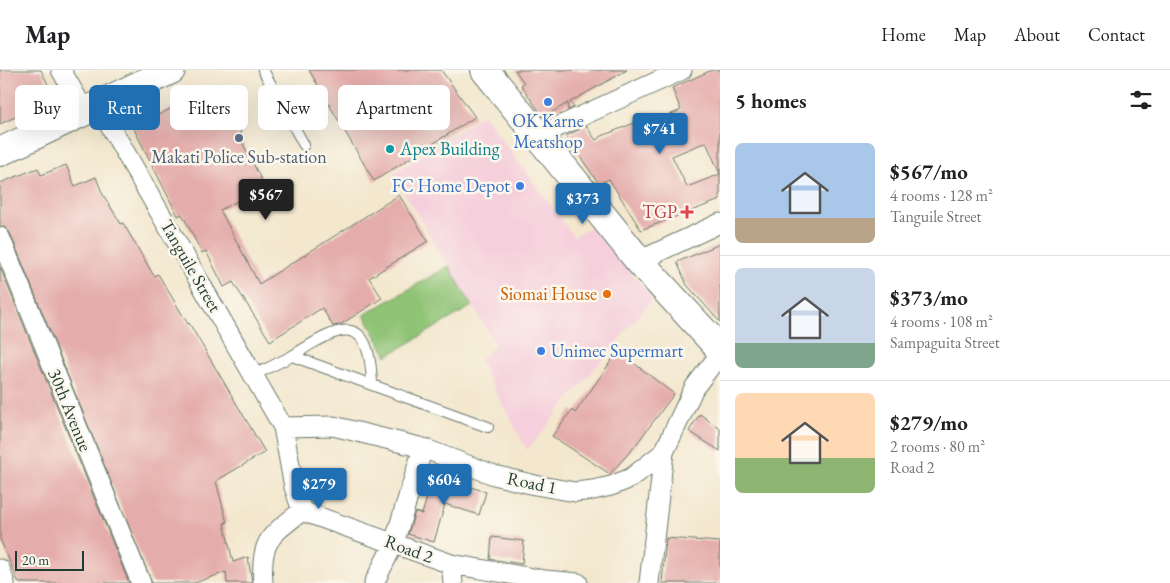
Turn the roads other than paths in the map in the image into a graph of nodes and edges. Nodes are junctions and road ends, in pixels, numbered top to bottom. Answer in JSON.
{"nodes":[{"id":1,"x":61,"y":70,"type":"edge"},
{"id":2,"x":172,"y":70,"type":"edge"},
{"id":3,"x":263,"y":70,"type":"edge"},
{"id":4,"x":485,"y":70,"type":"edge"},
{"id":5,"x":682,"y":70,"type":"edge"},
{"id":6,"x":140,"y":85,"type":"edge"},
{"id":7,"x":89,"y":105,"type":"edge"},
{"id":8,"x":89,"y":109,"type":"edge"},
{"id":9,"x":104,"y":130,"type":"edge"},
{"id":10,"x":538,"y":136,"type":"junction"},
{"id":11,"x":304,"y":145,"type":"dead end"},
{"id":12,"x":0,"y":152,"type":"edge"},
{"id":13,"x":720,"y":223,"type":"edge"},
{"id":14,"x":0,"y":237,"type":"edge"},
{"id":15,"x":639,"y":261,"type":"junction"},
{"id":16,"x":720,"y":349,"type":"edge"},
{"id":17,"x":720,"y":354,"type":"edge"},
{"id":18,"x":292,"y":356,"type":"junction"},
{"id":19,"x":254,"y":375,"type":"junction"},
{"id":20,"x":372,"y":385,"type":"junction"},
{"id":21,"x":283,"y":427,"type":"junction"},
{"id":22,"x":488,"y":427,"type":"dead end"},
{"id":23,"x":423,"y":448,"type":"junction"},
{"id":24,"x":664,"y":452,"type":"junction"},
{"id":25,"x":302,"y":511,"type":"junction"},
{"id":26,"x":394,"y":543,"type":"junction"},
{"id":27,"x":450,"y":564,"type":"junction"},
{"id":28,"x":0,"y":569,"type":"edge"},
{"id":29,"x":545,"y":582,"type":"edge"},
{"id":30,"x":5,"y":583,"type":"edge"},
{"id":31,"x":141,"y":583,"type":"edge"},
{"id":32,"x":262,"y":583,"type":"edge"},
{"id":33,"x":374,"y":583,"type":"edge"},
{"id":34,"x":453,"y":583,"type":"edge"},
{"id":35,"x":578,"y":583,"type":"edge"},
{"id":36,"x":649,"y":583,"type":"edge"}],
"edges":[{"from":1,"to":7,"type":"street","name":"Tanguile Street"},
{"from":2,"to":6,"type":"street"},
{"from":3,"to":11,"type":"lane"},
{"from":4,"to":10,"type":"street"},
{"from":5,"to":10,"type":"street"},
{"from":8,"to":12,"type":"street"},
{"from":9,"to":19,"type":"street","name":"Tanguile Street"},
{"from":10,"to":15,"type":"street"},
{"from":13,"to":15,"type":"street"},
{"from":14,"to":31,"type":"street","name":"30th Avenue"},
{"from":15,"to":16,"type":"street"},
{"from":17,"to":24,"type":"street","name":"Road 1"},
{"from":18,"to":19,"type":"lane"},
{"from":18,"to":20,"type":"lane"},
{"from":18,"to":20,"type":"lane"},
{"from":19,"to":21,"type":"street","name":"Tanguile Street"},
{"from":20,"to":22,"type":"lane"},
{"from":21,"to":23,"type":"street","name":"Road 1"},
{"from":21,"to":25,"type":"street","name":"Tanguile Street"},
{"from":23,"to":24,"type":"street","name":"Road 1"},
{"from":23,"to":26,"type":"street"},
{"from":24,"to":36,"type":"street"},
{"from":25,"to":26,"type":"street","name":"Road 2"},
{"from":25,"to":32,"type":"street"},
{"from":26,"to":27,"type":"street","name":"Road 2"},
{"from":26,"to":33,"type":"street"},
{"from":27,"to":29,"type":"street","name":"Road 2"},
{"from":27,"to":34,"type":"street"},
{"from":28,"to":30,"type":"street"},
{"from":29,"to":35,"type":"street","name":"Road 2"}]}
